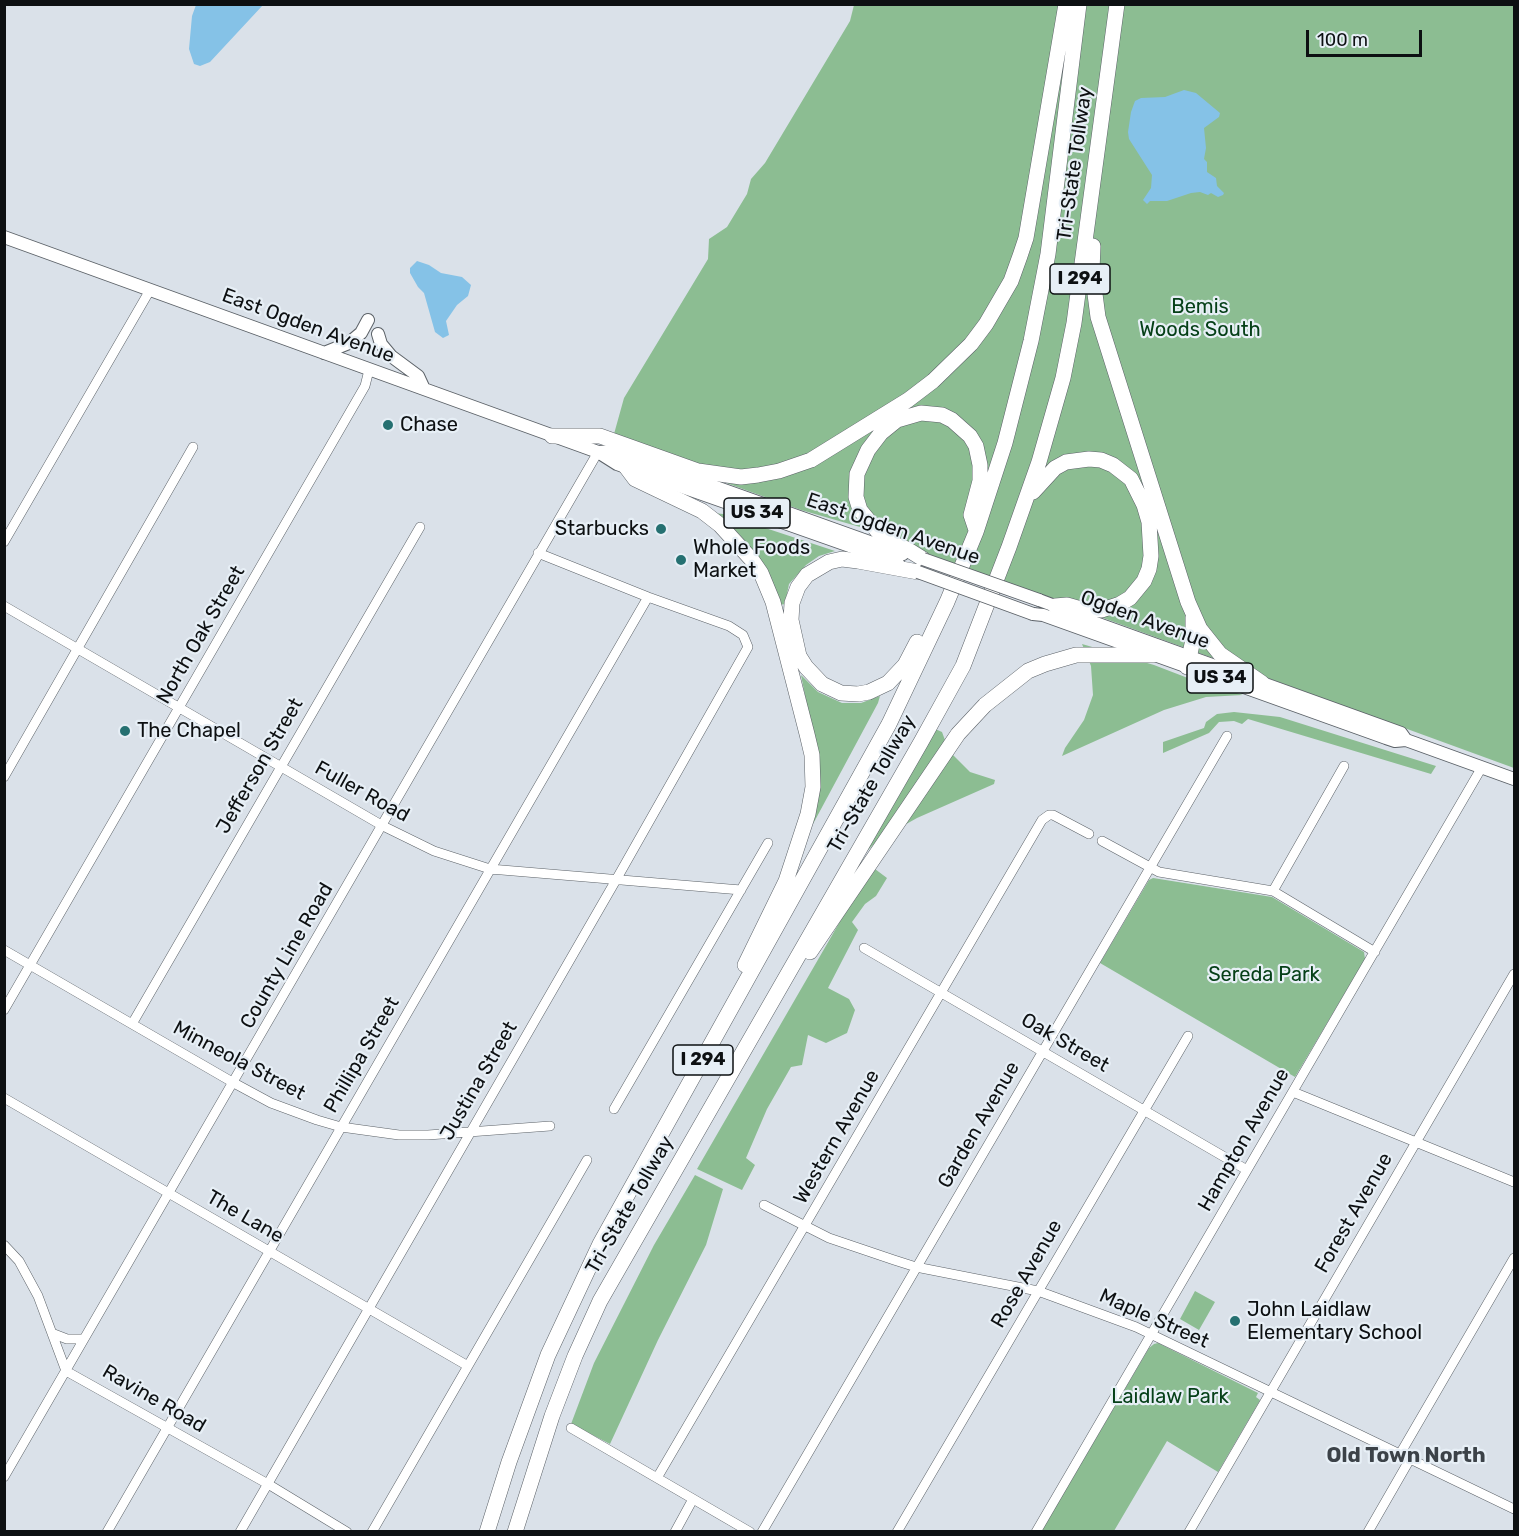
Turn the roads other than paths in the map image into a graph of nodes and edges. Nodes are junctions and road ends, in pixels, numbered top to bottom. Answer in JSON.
{"nodes":[{"id":1,"x":1066,"y":4,"type":"edge"},
{"id":2,"x":1079,"y":4,"type":"edge"},
{"id":3,"x":1117,"y":4,"type":"edge"},
{"id":4,"x":1092,"y":188,"type":"junction"},
{"id":5,"x":4,"y":237,"type":"edge"},
{"id":6,"x":150,"y":290,"type":"junction"},
{"id":7,"x":368,"y":320,"type":"dead end"},
{"id":8,"x":378,"y":334,"type":"dead end"},
{"id":9,"x":324,"y":353,"type":"junction"},
{"id":10,"x":369,"y":370,"type":"junction"},
{"id":11,"x":424,"y":389,"type":"junction"},
{"id":12,"x":552,"y":436,"type":"junction"},
{"id":13,"x":193,"y":447,"type":"dead end"},
{"id":14,"x":598,"y":452,"type":"junction"},
{"id":15,"x":626,"y":467,"type":"junction"},
{"id":16,"x":420,"y":526,"type":"dead end"},
{"id":17,"x":976,"y":532,"type":"junction"},
{"id":18,"x":4,"y":542,"type":"edge"},
{"id":19,"x":1009,"y":547,"type":"junction"},
{"id":20,"x":538,"y":553,"type":"junction"},
{"id":21,"x":920,"y":566,"type":"junction"},
{"id":22,"x":648,"y":597,"type":"junction"},
{"id":23,"x":1039,"y":600,"type":"joint"},
{"id":24,"x":947,"y":602,"type":"junction"},
{"id":25,"x":4,"y":606,"type":"edge"},
{"id":26,"x":1055,"y":606,"type":"junction"},
{"id":27,"x":1192,"y":611,"type":"junction"},
{"id":28,"x":1033,"y":614,"type":"joint"},
{"id":29,"x":78,"y":649,"type":"junction"},
{"id":30,"x":1154,"y":655,"type":"junction"},
{"id":31,"x":1189,"y":662,"type":"junction"},
{"id":32,"x":1263,"y":683,"type":"junction"},
{"id":33,"x":180,"y":708,"type":"junction"},
{"id":34,"x":1227,"y":736,"type":"dead end"},
{"id":35,"x":1406,"y":740,"type":"junction"},
{"id":36,"x":281,"y":766,"type":"junction"},
{"id":37,"x":1344,"y":766,"type":"dead end"},
{"id":38,"x":1482,"y":767,"type":"junction"},
{"id":39,"x":4,"y":777,"type":"edge"},
{"id":40,"x":1515,"y":779,"type":"edge"},
{"id":41,"x":383,"y":826,"type":"junction"},
{"id":42,"x":1089,"y":834,"type":"dead end"},
{"id":43,"x":1102,"y":841,"type":"dead end"},
{"id":44,"x":768,"y":843,"type":"dead end"},
{"id":45,"x":1150,"y":868,"type":"junction"},
{"id":46,"x":490,"y":869,"type":"junction"},
{"id":47,"x":616,"y":880,"type":"junction"},
{"id":48,"x":741,"y":890,"type":"junction"},
{"id":49,"x":1273,"y":891,"type":"junction"},
{"id":50,"x":864,"y":948,"type":"dead end"},
{"id":51,"x":4,"y":950,"type":"edge"},
{"id":52,"x":1375,"y":952,"type":"junction"},
{"id":53,"x":31,"y":966,"type":"junction"},
{"id":54,"x":1515,"y":974,"type":"edge"},
{"id":55,"x":941,"y":992,"type":"junction"},
{"id":56,"x":772,"y":1002,"type":"junction"},
{"id":57,"x":4,"y":1010,"type":"edge"},
{"id":58,"x":132,"y":1024,"type":"junction"},
{"id":59,"x":1188,"y":1036,"type":"dead end"},
{"id":60,"x":711,"y":1046,"type":"junction"},
{"id":61,"x":1043,"y":1051,"type":"junction"},
{"id":62,"x":234,"y":1083,"type":"junction"},
{"id":63,"x":1293,"y":1092,"type":"junction"},
{"id":64,"x":4,"y":1098,"type":"edge"},
{"id":65,"x":614,"y":1108,"type":"dead end"},
{"id":66,"x":1144,"y":1110,"type":"junction"},
{"id":67,"x":341,"y":1126,"type":"junction"},
{"id":68,"x":550,"y":1126,"type":"dead end"},
{"id":69,"x":470,"y":1133,"type":"junction"},
{"id":70,"x":1416,"y":1142,"type":"junction"},
{"id":71,"x":587,"y":1160,"type":"dead end"},
{"id":72,"x":1247,"y":1170,"type":"junction"},
{"id":73,"x":1515,"y":1182,"type":"edge"},
{"id":74,"x":170,"y":1193,"type":"junction"},
{"id":75,"x":764,"y":1205,"type":"dead end"},
{"id":76,"x":806,"y":1226,"type":"junction"},
{"id":77,"x":4,"y":1245,"type":"edge"},
{"id":78,"x":269,"y":1251,"type":"junction"},
{"id":79,"x":1515,"y":1258,"type":"edge"},
{"id":80,"x":916,"y":1267,"type":"junction"},
{"id":81,"x":1038,"y":1291,"type":"junction"},
{"id":82,"x":369,"y":1308,"type":"junction"},
{"id":83,"x":54,"y":1334,"type":"junction"},
{"id":84,"x":1151,"y":1334,"type":"junction"},
{"id":85,"x":84,"y":1339,"type":"junction"},
{"id":86,"x":468,"y":1366,"type":"junction"},
{"id":87,"x":66,"y":1371,"type":"junction"},
{"id":88,"x":1270,"y":1393,"type":"junction"},
{"id":89,"x":168,"y":1428,"type":"junction"},
{"id":90,"x":571,"y":1428,"type":"dead end"},
{"id":91,"x":1400,"y":1454,"type":"junction"},
{"id":92,"x":1410,"y":1459,"type":"junction"},
{"id":93,"x":4,"y":1477,"type":"edge"},
{"id":94,"x":657,"y":1478,"type":"junction"},
{"id":95,"x":268,"y":1484,"type":"junction"},
{"id":96,"x":693,"y":1499,"type":"junction"},
{"id":97,"x":1515,"y":1509,"type":"edge"},
{"id":98,"x":107,"y":1532,"type":"edge"},
{"id":99,"x":240,"y":1532,"type":"edge"},
{"id":100,"x":347,"y":1532,"type":"edge"},
{"id":101,"x":372,"y":1532,"type":"edge"},
{"id":102,"x":487,"y":1532,"type":"edge"},
{"id":103,"x":515,"y":1532,"type":"edge"},
{"id":104,"x":675,"y":1532,"type":"edge"},
{"id":105,"x":750,"y":1532,"type":"edge"},
{"id":106,"x":762,"y":1532,"type":"edge"},
{"id":107,"x":897,"y":1532,"type":"edge"},
{"id":108,"x":1036,"y":1532,"type":"edge"},
{"id":109,"x":1189,"y":1532,"type":"edge"},
{"id":110,"x":1368,"y":1532,"type":"edge"}],
"edges":[{"from":1,"to":12,"type":"highway"},
{"from":2,"to":17,"type":"highway","name":"Tri-State Tollway","number":"I 294"},
{"from":3,"to":4,"type":"highway","name":"Tri-State Tollway","number":"I 294"},
{"from":4,"to":19,"type":"highway","name":"Tri-State Tollway","number":"I 294"},
{"from":4,"to":27,"type":"highway"},
{"from":5,"to":6,"type":"main road","name":"East Ogden Avenue","number":"US 34"},
{"from":6,"to":9,"type":"main road","name":"East Ogden Avenue","number":"US 34"},
{"from":6,"to":18,"type":"street"},
{"from":7,"to":9,"type":"main road"},
{"from":8,"to":11,"type":"main road"},
{"from":9,"to":10,"type":"main road","name":"East Ogden Avenue","number":"US 34"},
{"from":10,"to":11,"type":"main road","name":"East Ogden Avenue","number":"US 34"},
{"from":10,"to":33,"type":"street","name":"North Oak Street"},
{"from":11,"to":12,"type":"main road","name":"East Ogden Avenue","number":"US 34"},
{"from":12,"to":14,"type":"main road","name":"East Ogden Avenue","number":"US 34"},
{"from":13,"to":29,"type":"street"},
{"from":14,"to":15,"type":"main road","name":"East Ogden Avenue","number":"US 34"},
{"from":14,"to":20,"type":"street","name":"County Line Road"},
{"from":14,"to":21,"type":"main road","name":"East Ogden Avenue","number":"US 34"},
{"from":15,"to":21,"type":"main road","name":"East Ogden Avenue","number":"US 34"},
{"from":15,"to":60,"type":"highway"},
{"from":16,"to":36,"type":"street","name":"Jefferson Street"},
{"from":17,"to":21,"type":"highway"},
{"from":17,"to":24,"type":"highway","name":"Tri-State Tollway","number":"I 294"},
{"from":19,"to":26,"type":"highway"},
{"from":19,"to":56,"type":"highway","name":"Tri-State Tollway","number":"I 294"},
{"from":20,"to":22,"type":"street"},
{"from":20,"to":41,"type":"street","name":"County Line Road"},
{"from":21,"to":23,"type":"main road","name":"East Ogden Avenue","number":"US 34","bridge":true},
{"from":21,"to":24,"type":"highway"},
{"from":21,"to":28,"type":"main road","name":"East Ogden Avenue","number":"US 34","bridge":true},
{"from":22,"to":46,"type":"street","name":"Phillipa Street"},
{"from":22,"to":47,"type":"street","name":"Justina Street"},
{"from":23,"to":26,"type":"main road","name":"Ogden Avenue","number":"US 34"},
{"from":24,"to":60,"type":"highway","name":"Tri-State Tollway","number":"I 294"},
{"from":25,"to":29,"type":"street","name":"Fuller Road"},
{"from":26,"to":31,"type":"main road","name":"Ogden Avenue","number":"US 34"},
{"from":27,"to":31,"type":"highway"},
{"from":27,"to":32,"type":"highway"},
{"from":28,"to":30,"type":"main road","name":"Ogden Avenue","number":"US 34"},
{"from":29,"to":33,"type":"street","name":"Fuller Road"},
{"from":29,"to":39,"type":"street"},
{"from":30,"to":31,"type":"main road","name":"Ogden Avenue","number":"US 34"},
{"from":30,"to":56,"type":"highway"},
{"from":31,"to":32,"type":"main road","name":"Ogden Avenue","number":"US 34"},
{"from":31,"to":35,"type":"main road","name":"Ogden Avenue","number":"US 34"},
{"from":32,"to":35,"type":"main road","name":"Ogden Avenue","number":"US 34"},
{"from":33,"to":36,"type":"street","name":"Fuller Road"},
{"from":33,"to":53,"type":"street","name":"North Oak Street"},
{"from":34,"to":45,"type":"street","name":"Garden Avenue"},
{"from":35,"to":38,"type":"main road","name":"Ogden Avenue","number":"US 34"},
{"from":36,"to":41,"type":"street","name":"Fuller Road"},
{"from":36,"to":58,"type":"street","name":"Jefferson Street"},
{"from":37,"to":49,"type":"street"},
{"from":38,"to":40,"type":"main road","name":"Ogden Avenue","number":"US 34"},
{"from":38,"to":52,"type":"street","name":"Hampton Avenue"},
{"from":41,"to":46,"type":"street","name":"Fuller Road"},
{"from":41,"to":62,"type":"street","name":"County Line Road"},
{"from":42,"to":55,"type":"street","name":"Western Avenue"},
{"from":43,"to":45,"type":"street"},
{"from":44,"to":48,"type":"street"},
{"from":45,"to":49,"type":"street"},
{"from":45,"to":61,"type":"street","name":"Garden Avenue"},
{"from":46,"to":47,"type":"street","name":"Fuller Road"},
{"from":46,"to":67,"type":"street","name":"Phillipa Street"},
{"from":47,"to":48,"type":"street","name":"Fuller Road"},
{"from":47,"to":69,"type":"street","name":"Justina Street"},
{"from":48,"to":65,"type":"street"},
{"from":49,"to":52,"type":"street"},
{"from":50,"to":55,"type":"street","name":"Oak Street"},
{"from":51,"to":53,"type":"street","name":"Minneola Street"},
{"from":52,"to":63,"type":"street","name":"Hampton Avenue"},
{"from":53,"to":57,"type":"street","name":"North Oak Street"},
{"from":53,"to":58,"type":"street","name":"Minneola Street"},
{"from":54,"to":70,"type":"street","name":"Forest Avenue"},
{"from":55,"to":61,"type":"street","name":"Oak Street"},
{"from":55,"to":76,"type":"street","name":"Western Avenue"},
{"from":56,"to":103,"type":"highway","name":"Tri-State Tollway","number":"I 294"},
{"from":58,"to":62,"type":"street","name":"Minneola Street"},
{"from":59,"to":66,"type":"street","name":"Rose Avenue"},
{"from":60,"to":102,"type":"highway","name":"Tri-State Tollway","number":"I 294"},
{"from":61,"to":66,"type":"street","name":"Oak Street"},
{"from":61,"to":80,"type":"street","name":"Garden Avenue"},
{"from":62,"to":67,"type":"street","name":"Minneola Street"},
{"from":62,"to":74,"type":"street","name":"County Line Road"},
{"from":63,"to":70,"type":"street"},
{"from":63,"to":72,"type":"street","name":"Hampton Avenue"},
{"from":64,"to":74,"type":"street","name":"The Lane"},
{"from":66,"to":72,"type":"street","name":"Oak Street"},
{"from":66,"to":81,"type":"street","name":"Rose Avenue"},
{"from":67,"to":69,"type":"street","name":"Minneola Street"},
{"from":67,"to":78,"type":"street","name":"Phillipa Street"},
{"from":68,"to":69,"type":"street","name":"Minneola Street"},
{"from":69,"to":82,"type":"street","name":"Justina Street"},
{"from":70,"to":73,"type":"street"},
{"from":70,"to":88,"type":"street","name":"Forest Avenue"},
{"from":71,"to":86,"type":"street"},
{"from":72,"to":84,"type":"street","name":"Hampton Avenue"},
{"from":74,"to":78,"type":"street","name":"The Lane"},
{"from":74,"to":85,"type":"street","name":"County Line Road"},
{"from":75,"to":76,"type":"street","name":"Maple Street"},
{"from":76,"to":80,"type":"street","name":"Maple Street"},
{"from":76,"to":94,"type":"street","name":"Western Avenue"},
{"from":77,"to":83,"type":"street"},
{"from":78,"to":82,"type":"street","name":"The Lane"},
{"from":78,"to":89,"type":"street","name":"Phillipa Street"},
{"from":79,"to":91,"type":"street"},
{"from":80,"to":81,"type":"street","name":"Maple Street"},
{"from":80,"to":106,"type":"street","name":"Garden Avenue"},
{"from":81,"to":84,"type":"street","name":"Maple Street"},
{"from":81,"to":107,"type":"street","name":"Rose Avenue"},
{"from":82,"to":86,"type":"street","name":"The Lane"},
{"from":82,"to":95,"type":"street","name":"Justina Street"},
{"from":83,"to":85,"type":"street"},
{"from":83,"to":87,"type":"street"},
{"from":84,"to":88,"type":"street","name":"Maple Street"},
{"from":84,"to":108,"type":"street","name":"Hampton Avenue"},
{"from":85,"to":87,"type":"street","name":"County Line Road"},
{"from":86,"to":101,"type":"street"},
{"from":87,"to":89,"type":"street","name":"Ravine Road"},
{"from":87,"to":93,"type":"street","name":"County Line Road"},
{"from":88,"to":91,"type":"street","name":"Maple Street"},
{"from":88,"to":109,"type":"street","name":"Forest Avenue"},
{"from":89,"to":95,"type":"street","name":"Ravine Road"},
{"from":89,"to":98,"type":"street","name":"Phillipa Street"},
{"from":90,"to":94,"type":"street"},
{"from":91,"to":92,"type":"street","name":"Maple Street"},
{"from":92,"to":97,"type":"street","name":"Maple Street"},
{"from":92,"to":110,"type":"street"},
{"from":94,"to":96,"type":"street"},
{"from":95,"to":99,"type":"street","name":"Justina Street"},
{"from":95,"to":100,"type":"street","name":"Ravine Road"},
{"from":96,"to":104,"type":"street"},
{"from":96,"to":105,"type":"street"}]}
